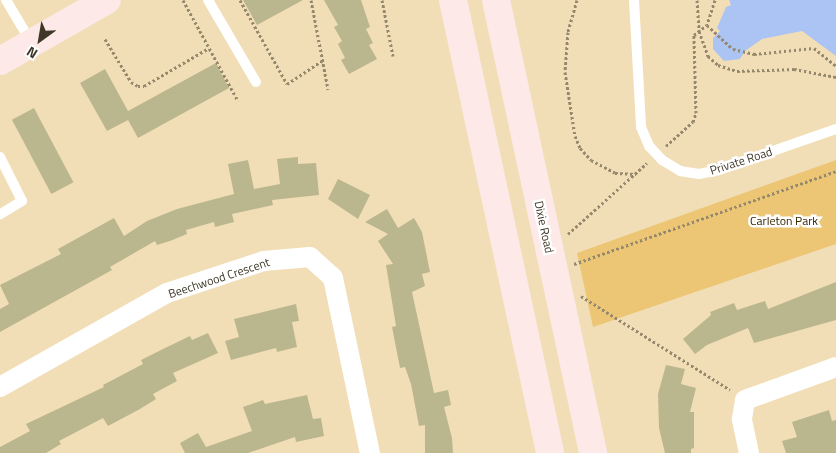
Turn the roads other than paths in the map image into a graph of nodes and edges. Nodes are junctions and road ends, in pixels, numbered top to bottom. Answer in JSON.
{"nodes":[{"id":1,"x":6,"y":0,"type":"edge"},
{"id":2,"x":107,"y":0,"type":"edge"},
{"id":3,"x":208,"y":0,"type":"edge"},
{"id":4,"x":453,"y":0,"type":"edge"},
{"id":5,"x":496,"y":0,"type":"edge"},
{"id":6,"x":634,"y":0,"type":"edge"},
{"id":7,"x":31,"y":43,"type":"junction"},
{"id":8,"x":0,"y":61,"type":"edge"},
{"id":9,"x":256,"y":82,"type":"dead end"},
{"id":10,"x":836,"y":129,"type":"edge"},
{"id":11,"x":0,"y":157,"type":"edge"},
{"id":12,"x":0,"y":214,"type":"edge"},
{"id":13,"x":836,"y":367,"type":"edge"},
{"id":14,"x":0,"y":386,"type":"edge"},
{"id":15,"x":370,"y":453,"type":"edge"},
{"id":16,"x":550,"y":453,"type":"edge"},
{"id":17,"x":593,"y":453,"type":"edge"},
{"id":18,"x":749,"y":453,"type":"edge"}],
"edges":[{"from":1,"to":7,"type":"lane"},
{"from":2,"to":7,"type":"main road"},
{"from":3,"to":9,"type":"lane"},
{"from":4,"to":16,"type":"main road"},
{"from":5,"to":17,"type":"main road","name":"Dixie Road"},
{"from":6,"to":10,"type":"lane","name":"Private Road"},
{"from":7,"to":8,"type":"main road"},
{"from":11,"to":12,"type":"lane"},
{"from":13,"to":18,"type":"street"},
{"from":14,"to":15,"type":"street","name":"Beechwood Crescent"}]}
